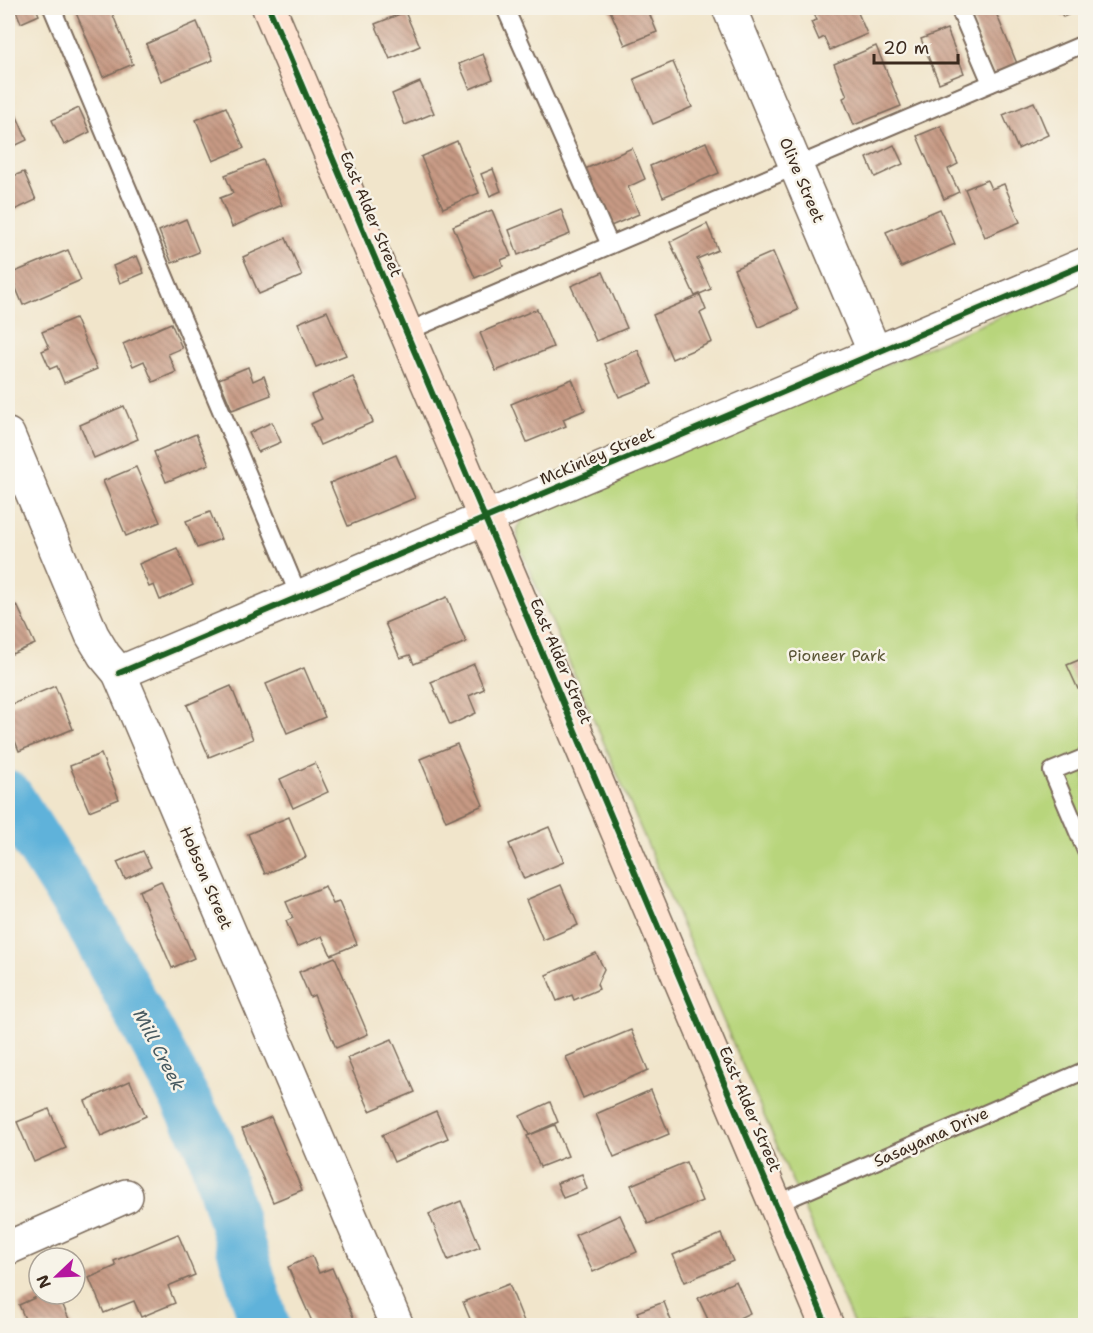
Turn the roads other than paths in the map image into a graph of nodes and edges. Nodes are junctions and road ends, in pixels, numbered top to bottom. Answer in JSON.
{"nodes":[{"id":1,"x":52,"y":8,"type":"edge"},
{"id":2,"x":269,"y":8,"type":"edge"},
{"id":3,"x":505,"y":8,"type":"edge"},
{"id":4,"x":729,"y":8,"type":"edge"},
{"id":5,"x":959,"y":8,"type":"edge"},
{"id":6,"x":1086,"y":43,"type":"edge"},
{"id":7,"x":991,"y":83,"type":"junction"},
{"id":8,"x":796,"y":166,"type":"junction"},
{"id":9,"x":610,"y":245,"type":"junction"},
{"id":10,"x":1086,"y":264,"type":"edge"},
{"id":11,"x":406,"y":332,"type":"junction"},
{"id":12,"x":875,"y":353,"type":"junction"},
{"id":13,"x":8,"y":435,"type":"edge"},
{"id":14,"x":485,"y":518,"type":"junction"},
{"id":15,"x":299,"y":596,"type":"junction"},
{"id":16,"x":119,"y":673,"type":"junction"},
{"id":17,"x":1086,"y":757,"type":"edge"},
{"id":18,"x":1086,"y":851,"type":"edge"},
{"id":19,"x":1086,"y":1070,"type":"edge"},
{"id":20,"x":126,"y":1196,"type":"dead end"},
{"id":21,"x":776,"y":1204,"type":"junction"},
{"id":22,"x":8,"y":1248,"type":"edge"},
{"id":23,"x":397,"y":1326,"type":"edge"},
{"id":24,"x":827,"y":1326,"type":"edge"}],
"edges":[{"from":1,"to":15,"type":"lane"},
{"from":2,"to":11,"type":"main road","name":"East Alder Street"},
{"from":3,"to":9,"type":"lane"},
{"from":4,"to":8,"type":"street","name":"Olive Street"},
{"from":5,"to":7,"type":"lane"},
{"from":6,"to":7,"type":"lane"},
{"from":7,"to":8,"type":"lane"},
{"from":8,"to":9,"type":"lane"},
{"from":8,"to":12,"type":"street","name":"Olive Street"},
{"from":9,"to":11,"type":"lane"},
{"from":10,"to":12,"type":"street","name":"McKinley Street"},
{"from":11,"to":14,"type":"main road","name":"East Alder Street"},
{"from":12,"to":14,"type":"street","name":"McKinley Street"},
{"from":13,"to":16,"type":"street","name":"Hobson Street"},
{"from":14,"to":15,"type":"street","name":"McKinley Street"},
{"from":14,"to":21,"type":"main road","name":"East Alder Street"},
{"from":15,"to":16,"type":"street","name":"McKinley Street"},
{"from":16,"to":23,"type":"street","name":"Hobson Street"},
{"from":17,"to":18,"type":"lane"},
{"from":19,"to":21,"type":"lane","name":"Sasayama Drive"},
{"from":20,"to":22,"type":"street"},
{"from":21,"to":24,"type":"main road","name":"East Alder Street"}]}
